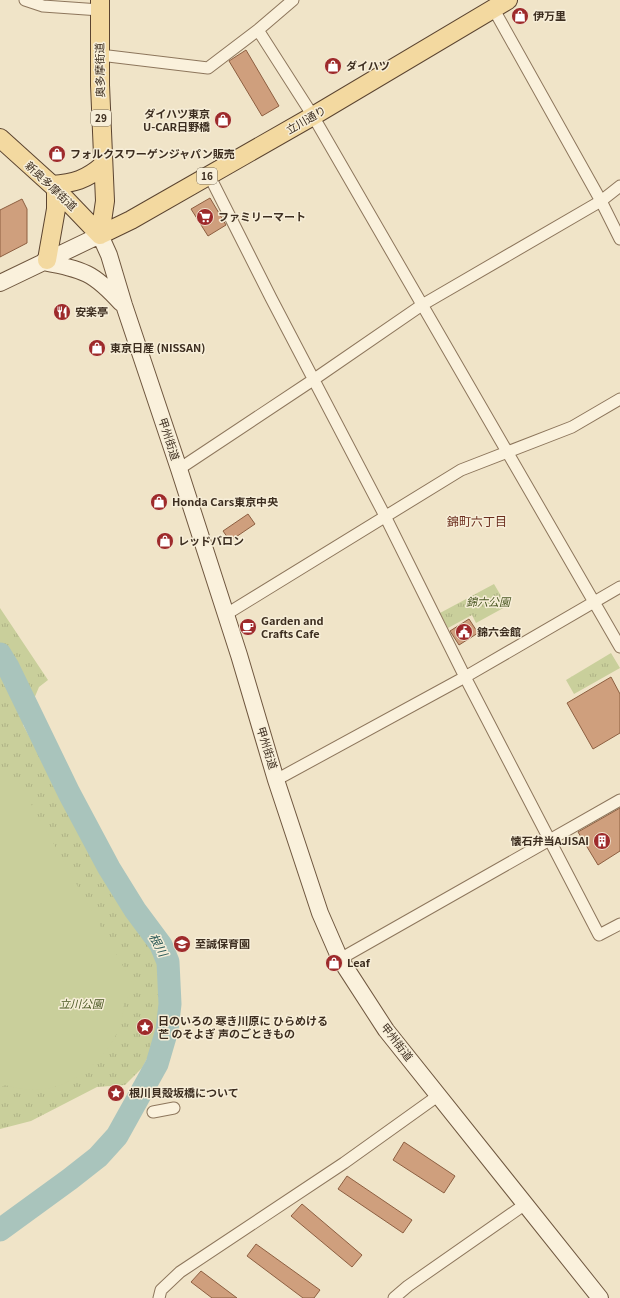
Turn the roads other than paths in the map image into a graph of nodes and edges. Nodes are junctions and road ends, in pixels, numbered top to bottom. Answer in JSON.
{"nodes":[{"id":1,"x":25,"y":0,"type":"edge"},
{"id":2,"x":293,"y":0,"type":"edge"},
{"id":3,"x":501,"y":4,"type":"edge"},
{"id":4,"x":100,"y":5,"type":"edge"},
{"id":5,"x":258,"y":30,"type":"junction"},
{"id":6,"x":100,"y":55,"type":"junction"},
{"id":7,"x":313,"y":116,"type":"junction"},
{"id":8,"x":0,"y":138,"type":"edge"},
{"id":9,"x":103,"y":165,"type":"junction"},
{"id":10,"x":209,"y":175,"type":"junction"},
{"id":11,"x":620,"y":186,"type":"edge"},
{"id":12,"x":54,"y":187,"type":"junction"},
{"id":13,"x":601,"y":201,"type":"junction"},
{"id":14,"x":100,"y":235,"type":"junction"},
{"id":15,"x":620,"y":239,"type":"edge"},
{"id":16,"x":45,"y":261,"type":"junction"},
{"id":17,"x":0,"y":283,"type":"edge"},
{"id":18,"x":124,"y":305,"type":"junction"},
{"id":19,"x":422,"y":305,"type":"junction"},
{"id":20,"x":313,"y":380,"type":"junction"},
{"id":21,"x":620,"y":399,"type":"edge"},
{"id":22,"x":508,"y":452,"type":"junction"},
{"id":23,"x":179,"y":468,"type":"junction"},
{"id":24,"x":385,"y":516,"type":"junction"},
{"id":25,"x":620,"y":587,"type":"edge"},
{"id":26,"x":594,"y":602,"type":"junction"},
{"id":27,"x":225,"y":615,"type":"junction"},
{"id":28,"x":620,"y":647,"type":"edge"},
{"id":29,"x":465,"y":677,"type":"junction"},
{"id":30,"x":276,"y":780,"type":"junction"},
{"id":31,"x":620,"y":800,"type":"edge"},
{"id":32,"x":550,"y":840,"type":"junction"},
{"id":33,"x":620,"y":924,"type":"edge"},
{"id":34,"x":340,"y":959,"type":"junction"},
{"id":35,"x":439,"y":1095,"type":"junction"},
{"id":36,"x":174,"y":1108,"type":"dead end"},
{"id":37,"x":153,"y":1112,"type":"dead end"},
{"id":38,"x":524,"y":1205,"type":"junction"},
{"id":39,"x":159,"y":1298,"type":"edge"},
{"id":40,"x":394,"y":1298,"type":"edge"},
{"id":41,"x":600,"y":1298,"type":"edge"}],
"edges":[{"from":1,"to":4,"type":"street"},
{"from":2,"to":5,"type":"street"},
{"from":3,"to":7,"type":"main road","name":"立川通り","number":"16"},
{"from":3,"to":13,"type":"street"},
{"from":4,"to":6,"type":"main road","name":"奥多摩街道","number":"29"},
{"from":5,"to":6,"type":"street"},
{"from":5,"to":7,"type":"street"},
{"from":6,"to":9,"type":"main road","name":"奥多摩街道","number":"29"},
{"from":7,"to":10,"type":"main road","name":"立川通り","number":"16"},
{"from":7,"to":19,"type":"street"},
{"from":8,"to":12,"type":"main road","name":"新奥多摩街道"},
{"from":9,"to":12,"type":"main road"},
{"from":9,"to":14,"type":"main road","name":"奥多摩街道","number":"29"},
{"from":10,"to":14,"type":"main road","name":"立川通り","number":"16"},
{"from":10,"to":20,"type":"street"},
{"from":11,"to":13,"type":"street"},
{"from":12,"to":14,"type":"main road","name":"新奥多摩街道"},
{"from":12,"to":16,"type":"main road"},
{"from":13,"to":15,"type":"street"},
{"from":13,"to":19,"type":"street"},
{"from":14,"to":16,"type":"main road"},
{"from":14,"to":18,"type":"main road","name":"甲州街道"},
{"from":16,"to":17,"type":"main road"},
{"from":16,"to":18,"type":"main road"},
{"from":18,"to":23,"type":"main road","name":"甲州街道"},
{"from":19,"to":20,"type":"street"},
{"from":19,"to":22,"type":"street"},
{"from":20,"to":23,"type":"street"},
{"from":20,"to":24,"type":"street"},
{"from":21,"to":22,"type":"street"},
{"from":22,"to":24,"type":"street"},
{"from":22,"to":26,"type":"street"},
{"from":23,"to":27,"type":"main road","name":"甲州街道"},
{"from":24,"to":27,"type":"street"},
{"from":24,"to":29,"type":"street"},
{"from":25,"to":26,"type":"street"},
{"from":26,"to":28,"type":"street"},
{"from":26,"to":29,"type":"street"},
{"from":27,"to":30,"type":"main road","name":"甲州街道"},
{"from":29,"to":30,"type":"street"},
{"from":29,"to":32,"type":"street"},
{"from":30,"to":34,"type":"main road","name":"甲州街道"},
{"from":31,"to":32,"type":"street"},
{"from":32,"to":33,"type":"street"},
{"from":32,"to":34,"type":"street"},
{"from":34,"to":35,"type":"main road","name":"甲州街道"},
{"from":35,"to":38,"type":"main road","name":"甲州街道"},
{"from":35,"to":39,"type":"street"},
{"from":36,"to":37,"type":"street"},
{"from":38,"to":40,"type":"street"},
{"from":38,"to":41,"type":"main road","name":"甲州街道"}]}
